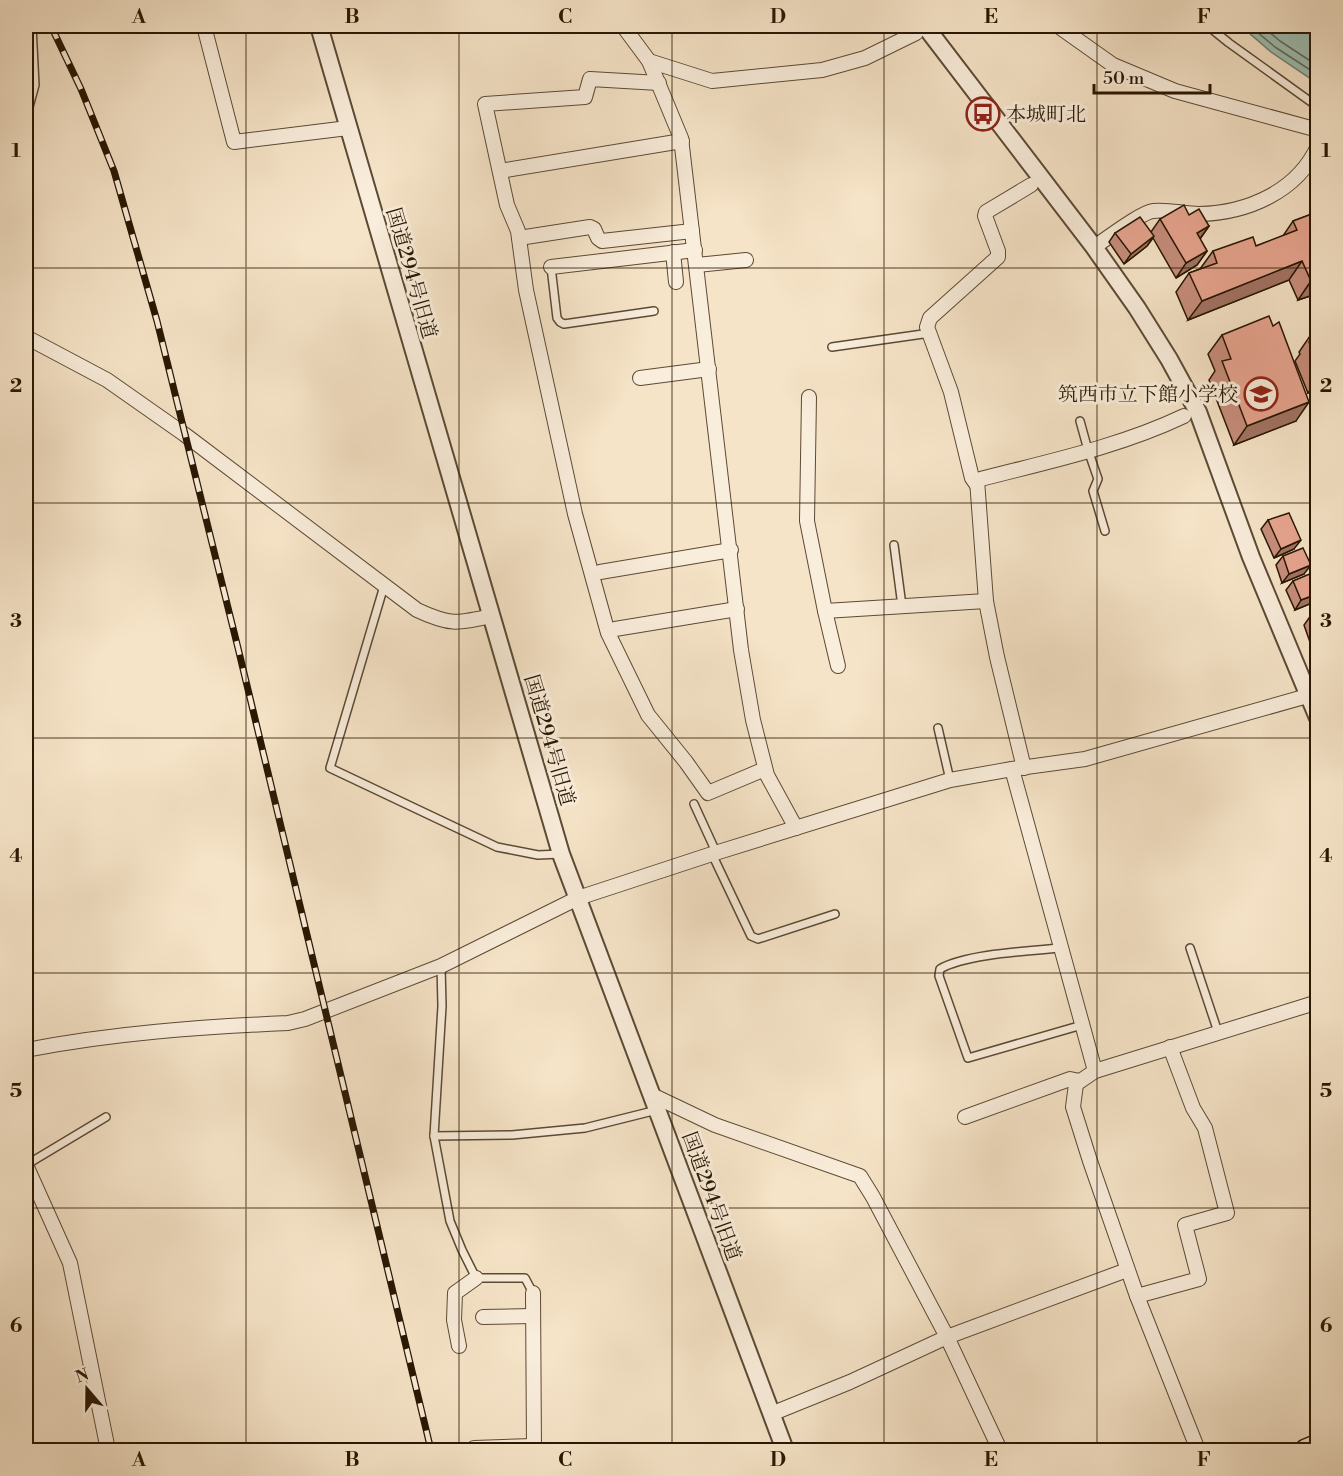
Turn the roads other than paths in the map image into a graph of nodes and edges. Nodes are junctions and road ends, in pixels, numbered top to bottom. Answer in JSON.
{"nodes":[{"id":1,"x":32,"y":26,"type":"edge"},
{"id":2,"x":204,"y":26,"type":"edge"},
{"id":3,"x":319,"y":26,"type":"edge"},
{"id":4,"x":623,"y":26,"type":"edge"},
{"id":5,"x":1058,"y":26,"type":"edge"},
{"id":6,"x":1208,"y":26,"type":"edge"},
{"id":7,"x":921,"y":29,"type":"edge"},
{"id":8,"x":650,"y":61,"type":"junction"},
{"id":9,"x":659,"y":83,"type":"junction"},
{"id":10,"x":1317,"y":107,"type":"edge"},
{"id":11,"x":26,"y":118,"type":"edge"},
{"id":12,"x":348,"y":128,"type":"junction"},
{"id":13,"x":1317,"y":130,"type":"edge"},
{"id":14,"x":682,"y":141,"type":"junction"},
{"id":15,"x":1317,"y":146,"type":"edge"},
{"id":16,"x":500,"y":171,"type":"junction"},
{"id":17,"x":1031,"y":184,"type":"dead end"},
{"id":18,"x":692,"y":231,"type":"junction"},
{"id":19,"x":519,"y":238,"type":"junction"},
{"id":20,"x":1094,"y":247,"type":"junction"},
{"id":21,"x":695,"y":250,"type":"junction"},
{"id":22,"x":673,"y":252,"type":"junction"},
{"id":23,"x":746,"y":260,"type":"dead end"},
{"id":24,"x":696,"y":265,"type":"junction"},
{"id":25,"x":551,"y":267,"type":"joint"},
{"id":26,"x":676,"y":282,"type":"dead end"},
{"id":27,"x":654,"y":311,"type":"dead end"},
{"id":28,"x":930,"y":333,"type":"junction"},
{"id":29,"x":26,"y":337,"type":"edge"},
{"id":30,"x":832,"y":347,"type":"dead end"},
{"id":31,"x":709,"y":369,"type":"junction"},
{"id":32,"x":640,"y":378,"type":"dead end"},
{"id":33,"x":809,"y":397,"type":"dead end"},
{"id":34,"x":1184,"y":416,"type":"dead end"},
{"id":35,"x":1080,"y":421,"type":"dead end"},
{"id":36,"x":1088,"y":450,"type":"junction"},
{"id":37,"x":977,"y":485,"type":"junction"},
{"id":38,"x":1105,"y":531,"type":"dead end"},
{"id":39,"x":894,"y":545,"type":"dead end"},
{"id":40,"x":731,"y":550,"type":"junction"},
{"id":41,"x":600,"y":572,"type":"dead end"},
{"id":42,"x":384,"y":586,"type":"junction"},
{"id":43,"x":986,"y":601,"type":"junction"},
{"id":44,"x":902,"y":606,"type":"junction"},
{"id":45,"x":737,"y":609,"type":"junction"},
{"id":46,"x":825,"y":611,"type":"junction"},
{"id":47,"x":491,"y":616,"type":"junction"},
{"id":48,"x":615,"y":629,"type":"dead end"},
{"id":49,"x":838,"y":666,"type":"dead end"},
{"id":50,"x":1313,"y":694,"type":"edge"},
{"id":51,"x":1317,"y":718,"type":"edge"},
{"id":52,"x":938,"y":728,"type":"dead end"},
{"id":53,"x":765,"y":769,"type":"junction"},
{"id":54,"x":1018,"y":769,"type":"junction"},
{"id":55,"x":950,"y":780,"type":"junction"},
{"id":56,"x":694,"y":804,"type":"dead end"},
{"id":57,"x":796,"y":828,"type":"junction"},
{"id":58,"x":714,"y":853,"type":"junction"},
{"id":59,"x":561,"y":854,"type":"junction"},
{"id":60,"x":578,"y":898,"type":"junction"},
{"id":61,"x":835,"y":914,"type":"dead end"},
{"id":62,"x":1060,"y":948,"type":"junction"},
{"id":63,"x":1190,"y":948,"type":"dead end"},
{"id":64,"x":441,"y":966,"type":"junction"},
{"id":65,"x":1317,"y":1002,"type":"edge"},
{"id":66,"x":1082,"y":1025,"type":"junction"},
{"id":67,"x":1218,"y":1032,"type":"junction"},
{"id":68,"x":1170,"y":1047,"type":"junction"},
{"id":69,"x":26,"y":1050,"type":"edge"},
{"id":70,"x":26,"y":1055,"type":"edge"},
{"id":71,"x":1095,"y":1071,"type":"junction"},
{"id":72,"x":1080,"y":1081,"type":"junction"},
{"id":73,"x":654,"y":1102,"type":"junction"},
{"id":74,"x":106,"y":1117,"type":"dead end"},
{"id":75,"x":965,"y":1117,"type":"dead end"},
{"id":76,"x":434,"y":1136,"type":"junction"},
{"id":77,"x":26,"y":1165,"type":"edge"},
{"id":78,"x":1127,"y":1270,"type":"junction"},
{"id":79,"x":476,"y":1278,"type":"junction"},
{"id":80,"x":533,"y":1293,"type":"joint"},
{"id":81,"x":1137,"y":1296,"type":"junction"},
{"id":82,"x":533,"y":1316,"type":"junction"},
{"id":83,"x":483,"y":1317,"type":"dead end"},
{"id":84,"x":947,"y":1337,"type":"junction"},
{"id":85,"x":459,"y":1346,"type":"dead end"},
{"id":86,"x":771,"y":1414,"type":"junction"},
{"id":87,"x":1317,"y":1445,"type":"edge"},
{"id":88,"x":474,"y":1448,"type":"dead end"},
{"id":89,"x":534,"y":1448,"type":"edge"},
{"id":90,"x":108,"y":1450,"type":"edge"},
{"id":91,"x":785,"y":1450,"type":"edge"},
{"id":92,"x":1000,"y":1450,"type":"edge"},
{"id":93,"x":1198,"y":1450,"type":"edge"},
{"id":94,"x":1306,"y":1450,"type":"edge"}],
"edges":[{"from":1,"to":11,"type":"lane"},
{"from":2,"to":12,"type":"street"},
{"from":3,"to":12,"type":"street","name":"国道294号旧道"},
{"from":4,"to":8,"type":"street"},
{"from":5,"to":13,"type":"street"},
{"from":6,"to":10,"type":"lane"},
{"from":7,"to":8,"type":"street"},
{"from":7,"to":20,"type":"street"},
{"from":8,"to":9,"type":"street"},
{"from":9,"to":14,"type":"street"},
{"from":9,"to":16,"type":"street"},
{"from":12,"to":47,"type":"street","name":"国道294号旧道"},
{"from":14,"to":16,"type":"street"},
{"from":14,"to":18,"type":"street"},
{"from":15,"to":20,"type":"street"},
{"from":16,"to":19,"type":"street"},
{"from":17,"to":28,"type":"street"},
{"from":18,"to":19,"type":"street"},
{"from":18,"to":21,"type":"street"},
{"from":19,"to":53,"type":"street"},
{"from":20,"to":50,"type":"street"},
{"from":21,"to":22,"type":"street"},
{"from":21,"to":24,"type":"street"},
{"from":22,"to":25,"type":"street"},
{"from":22,"to":26,"type":"street"},
{"from":23,"to":24,"type":"street"},
{"from":24,"to":31,"type":"street"},
{"from":25,"to":27,"type":"lane"},
{"from":28,"to":30,"type":"lane"},
{"from":28,"to":37,"type":"street"},
{"from":29,"to":42,"type":"street"},
{"from":31,"to":32,"type":"street"},
{"from":31,"to":40,"type":"street"},
{"from":33,"to":46,"type":"street"},
{"from":34,"to":36,"type":"street"},
{"from":35,"to":36,"type":"lane"},
{"from":36,"to":37,"type":"street"},
{"from":36,"to":38,"type":"lane"},
{"from":37,"to":43,"type":"street"},
{"from":39,"to":44,"type":"lane"},
{"from":40,"to":41,"type":"street"},
{"from":40,"to":45,"type":"street"},
{"from":42,"to":47,"type":"street"},
{"from":42,"to":59,"type":"lane"},
{"from":43,"to":44,"type":"street"},
{"from":43,"to":54,"type":"street"},
{"from":44,"to":46,"type":"street"},
{"from":45,"to":48,"type":"street"},
{"from":45,"to":53,"type":"street"},
{"from":46,"to":49,"type":"street"},
{"from":47,"to":59,"type":"street","name":"国道294号旧道"},
{"from":50,"to":51,"type":"street"},
{"from":50,"to":54,"type":"street"},
{"from":52,"to":55,"type":"lane"},
{"from":53,"to":57,"type":"street"},
{"from":54,"to":55,"type":"street"},
{"from":54,"to":62,"type":"street"},
{"from":55,"to":57,"type":"street"},
{"from":56,"to":58,"type":"lane"},
{"from":57,"to":58,"type":"street"},
{"from":58,"to":60,"type":"street"},
{"from":58,"to":61,"type":"lane"},
{"from":59,"to":60,"type":"street","name":"国道294号旧道"},
{"from":60,"to":64,"type":"street"},
{"from":60,"to":73,"type":"street","name":"国道294号旧道"},
{"from":62,"to":66,"type":"street"},
{"from":62,"to":66,"type":"lane"},
{"from":63,"to":67,"type":"lane"},
{"from":64,"to":69,"type":"street"},
{"from":64,"to":76,"type":"lane"},
{"from":65,"to":67,"type":"street"},
{"from":66,"to":71,"type":"street"},
{"from":67,"to":68,"type":"street"},
{"from":68,"to":71,"type":"street"},
{"from":68,"to":81,"type":"street"},
{"from":70,"to":77,"type":"street"},
{"from":71,"to":72,"type":"street"},
{"from":72,"to":75,"type":"street"},
{"from":72,"to":78,"type":"street"},
{"from":73,"to":76,"type":"lane"},
{"from":73,"to":84,"type":"street"},
{"from":73,"to":86,"type":"street","name":"国道294号旧道"},
{"from":74,"to":77,"type":"lane"},
{"from":76,"to":79,"type":"lane"},
{"from":77,"to":90,"type":"street"},
{"from":78,"to":81,"type":"street"},
{"from":78,"to":84,"type":"street"},
{"from":79,"to":80,"type":"lane"},
{"from":79,"to":85,"type":"street"},
{"from":80,"to":82,"type":"street"},
{"from":81,"to":93,"type":"street"},
{"from":82,"to":83,"type":"street"},
{"from":82,"to":89,"type":"street"},
{"from":84,"to":86,"type":"street"},
{"from":84,"to":92,"type":"street"},
{"from":86,"to":91,"type":"street","name":"国道294号旧道"},
{"from":87,"to":94,"type":"main road"},
{"from":88,"to":89,"type":"street"}]}
